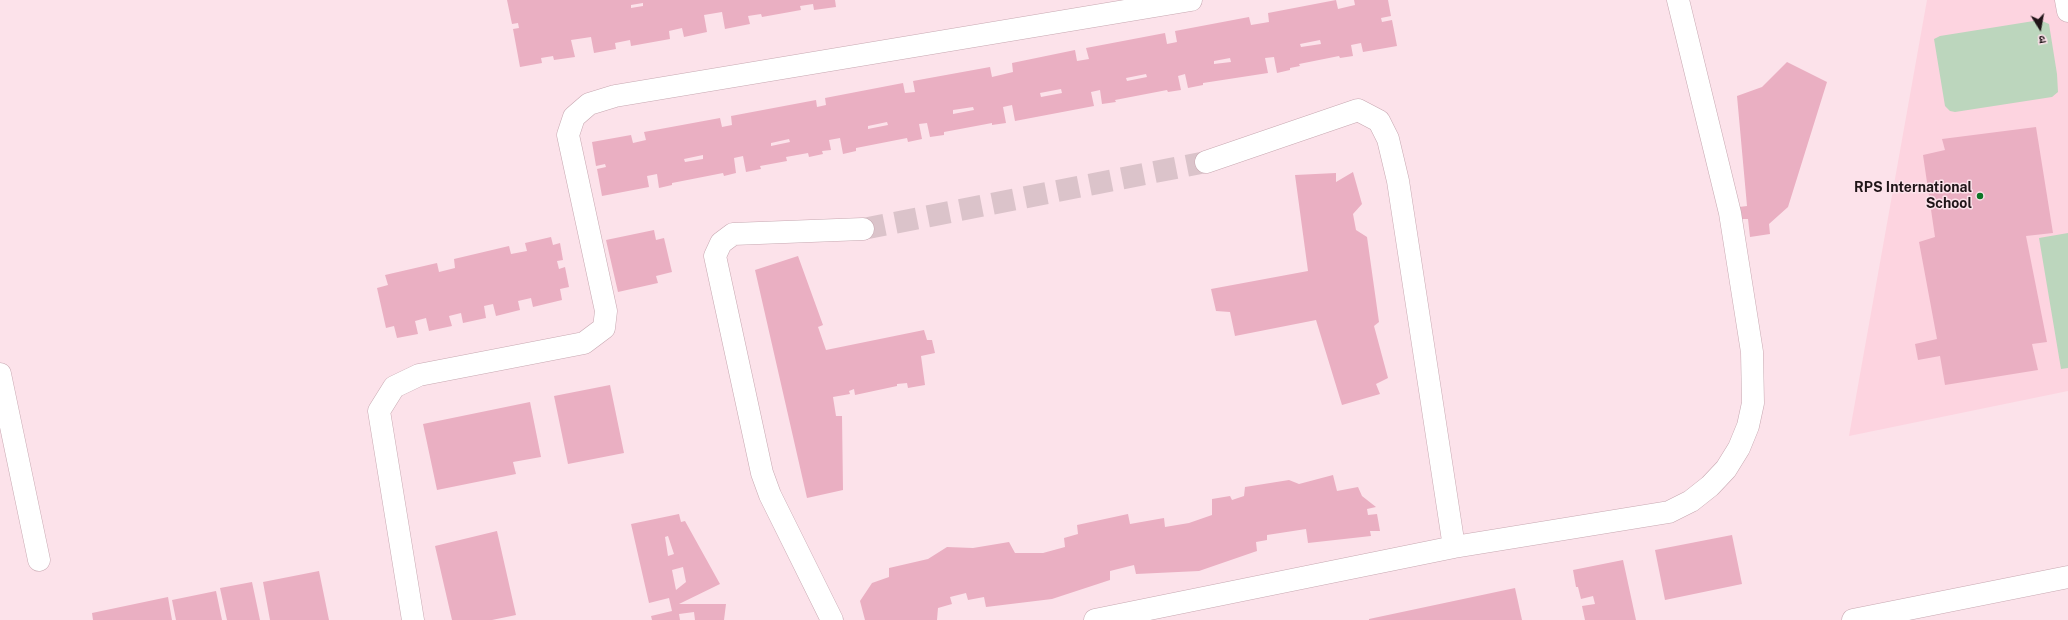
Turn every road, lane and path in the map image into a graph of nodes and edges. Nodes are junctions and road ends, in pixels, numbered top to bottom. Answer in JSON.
{"nodes":[{"id":1,"x":1191,"y":0,"type":"edge"},
{"id":2,"x":1678,"y":0,"type":"edge"},
{"id":3,"x":2066,"y":0,"type":"edge"},
{"id":4,"x":2068,"y":11,"type":"edge"},
{"id":5,"x":1206,"y":162,"type":"tunnel mouth"},
{"id":6,"x":863,"y":229,"type":"tunnel mouth"},
{"id":7,"x":0,"y":374,"type":"edge"},
{"id":8,"x":1454,"y":547,"type":"junction"},
{"id":9,"x":39,"y":560,"type":"dead end"},
{"id":10,"x":2068,"y":577,"type":"edge"},
{"id":11,"x":413,"y":620,"type":"edge"},
{"id":12,"x":832,"y":620,"type":"edge"},
{"id":13,"x":1095,"y":620,"type":"edge"},
{"id":14,"x":1853,"y":620,"type":"edge"}],
"edges":[{"from":1,"to":11,"type":"street"},
{"from":2,"to":8,"type":"street"},
{"from":3,"to":4,"type":"street"},
{"from":5,"to":8,"type":"street"},
{"from":6,"to":12,"type":"street"},
{"from":7,"to":9,"type":"street"},
{"from":8,"to":13,"type":"street"},
{"from":10,"to":14,"type":"street"}]}
